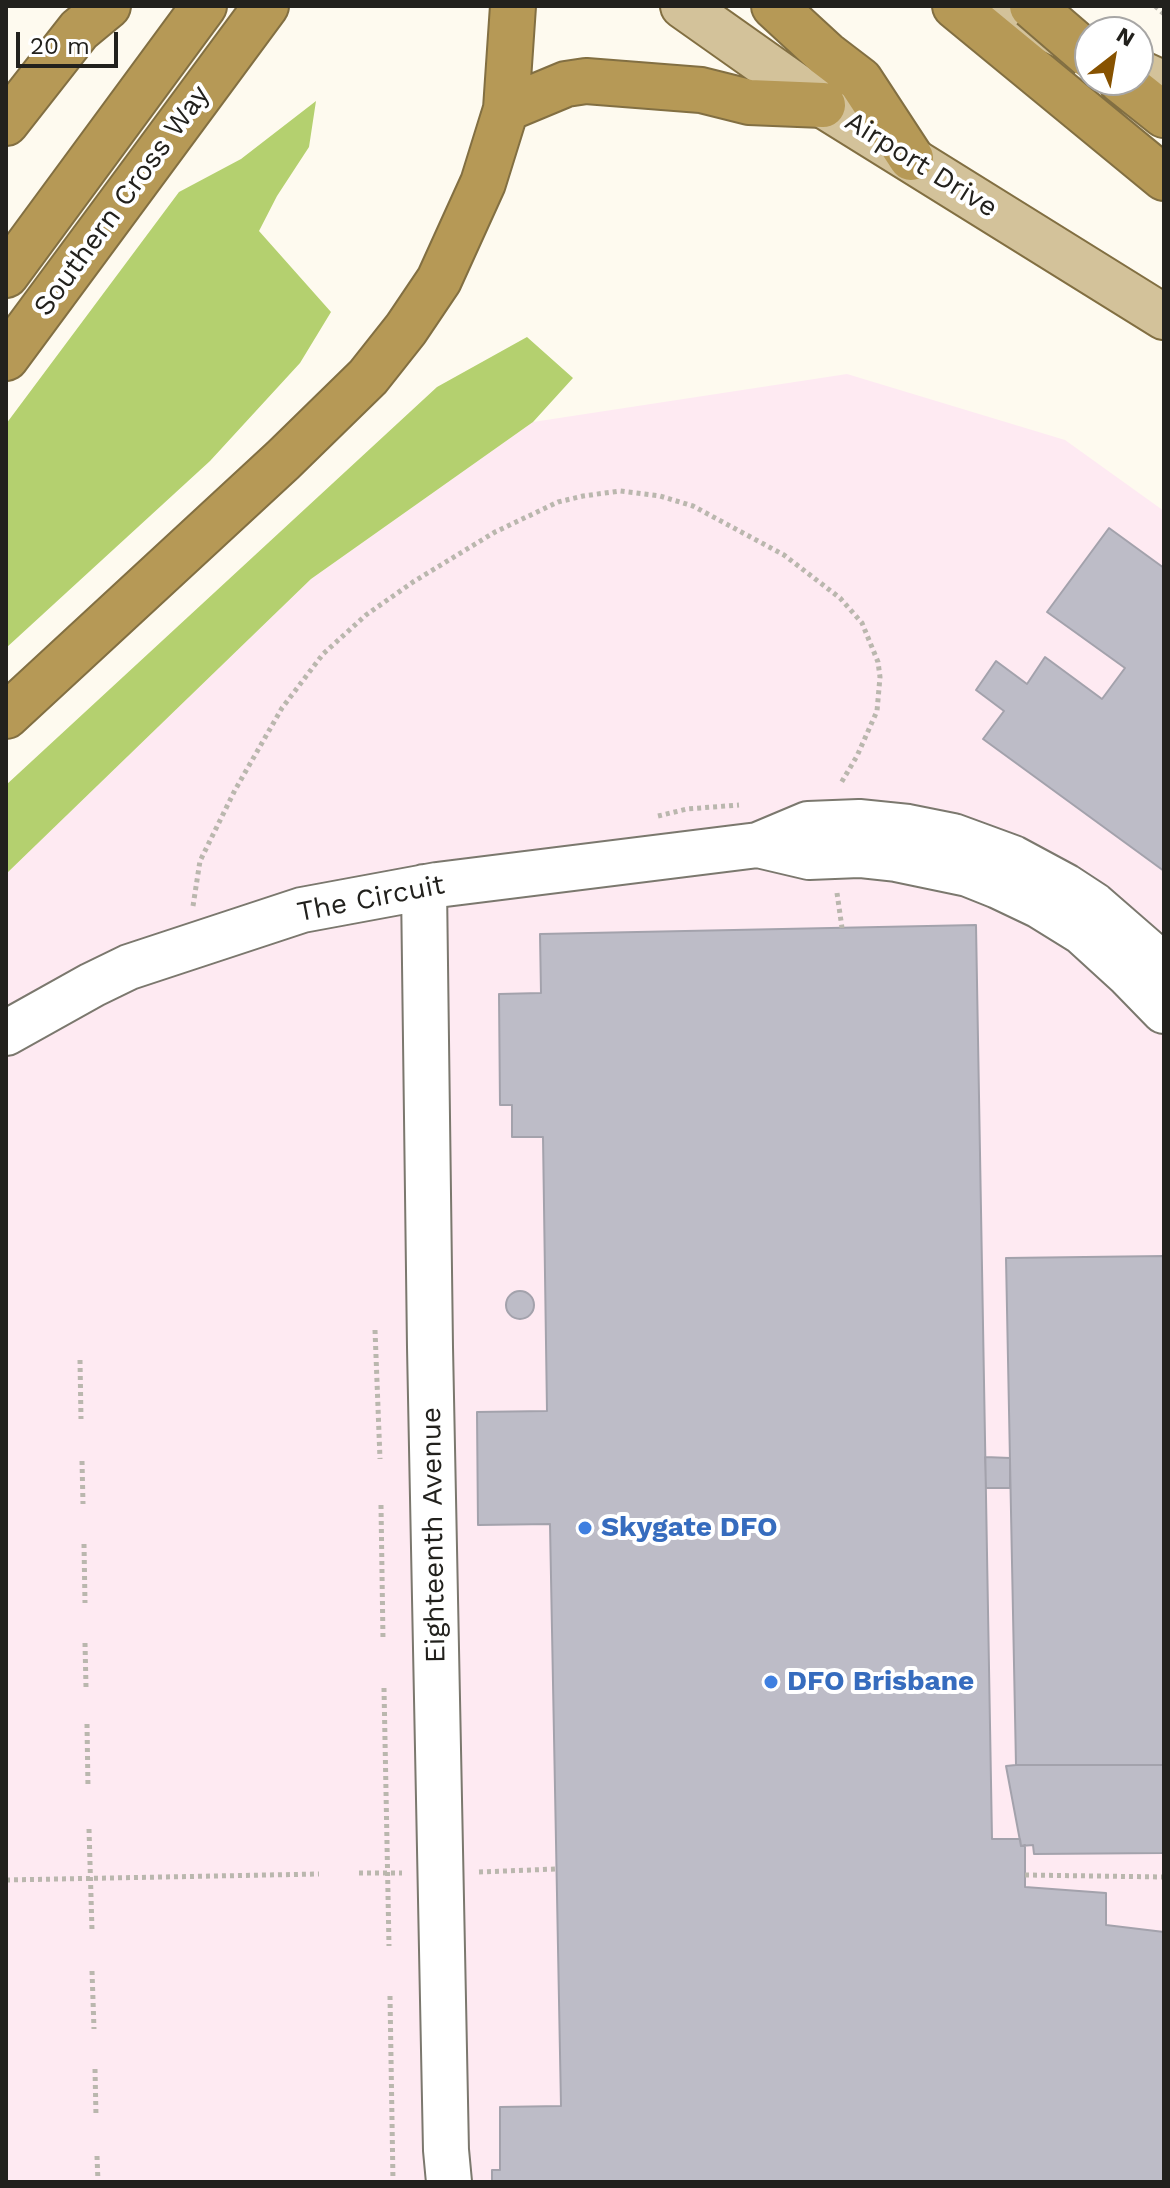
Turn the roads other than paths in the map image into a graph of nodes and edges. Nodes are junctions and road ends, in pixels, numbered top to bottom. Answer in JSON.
{"nodes":[{"id":1,"x":204,"y":6,"type":"edge"},
{"id":2,"x":266,"y":6,"type":"edge"},
{"id":3,"x":513,"y":6,"type":"edge"},
{"id":4,"x":683,"y":6,"type":"edge"},
{"id":5,"x":774,"y":6,"type":"edge"},
{"id":6,"x":955,"y":6,"type":"edge"},
{"id":7,"x":1003,"y":6,"type":"edge"},
{"id":8,"x":1032,"y":6,"type":"edge"},
{"id":9,"x":92,"y":14,"type":"edge"},
{"id":10,"x":1074,"y":41,"type":"edge"},
{"id":11,"x":1074,"y":42,"type":"edge"},
{"id":12,"x":1140,"y":96,"type":"edge"},
{"id":13,"x":823,"y":105,"type":"junction"},
{"id":14,"x":506,"y":109,"type":"junction"},
{"id":15,"x":1164,"y":115,"type":"edge"},
{"id":16,"x":6,"y":123,"type":"edge"},
{"id":17,"x":911,"y":158,"type":"junction"},
{"id":18,"x":1164,"y":178,"type":"edge"},
{"id":19,"x":6,"y":275,"type":"edge"},
{"id":20,"x":1164,"y":317,"type":"edge"},
{"id":21,"x":6,"y":358,"type":"edge"},
{"id":22,"x":6,"y":716,"type":"edge"},
{"id":23,"x":758,"y":845,"type":"junction"},
{"id":24,"x":424,"y":887,"type":"junction"},
{"id":25,"x":1164,"y":966,"type":"edge"},
{"id":26,"x":1164,"y":1011,"type":"edge"},
{"id":27,"x":6,"y":1033,"type":"edge"},
{"id":28,"x":449,"y":2182,"type":"edge"}],
"edges":[{"from":1,"to":19,"type":"highway","name":"Southern Cross Way"},
{"from":2,"to":21,"type":"highway","name":"Southern Cross Way"},
{"from":3,"to":14,"type":"highway"},
{"from":4,"to":13,"type":"main road","name":"Airport Drive"},
{"from":5,"to":17,"type":"highway"},
{"from":6,"to":18,"type":"highway"},
{"from":7,"to":10,"type":"main road"},
{"from":8,"to":11,"type":"highway","bridge":true},
{"from":9,"to":16,"type":"highway"},
{"from":12,"to":15,"type":"highway"},
{"from":13,"to":14,"type":"highway"},
{"from":13,"to":17,"type":"main road","name":"Airport Drive"},
{"from":14,"to":22,"type":"highway"},
{"from":17,"to":20,"type":"main road","name":"Airport Drive"},
{"from":23,"to":24,"type":"street","name":"The Circuit"},
{"from":23,"to":25,"type":"street","name":"The Circuit"},
{"from":23,"to":26,"type":"street","name":"The Circuit"},
{"from":24,"to":27,"type":"street","name":"The Circuit"},
{"from":24,"to":28,"type":"street","name":"Eighteenth Avenue"}]}
